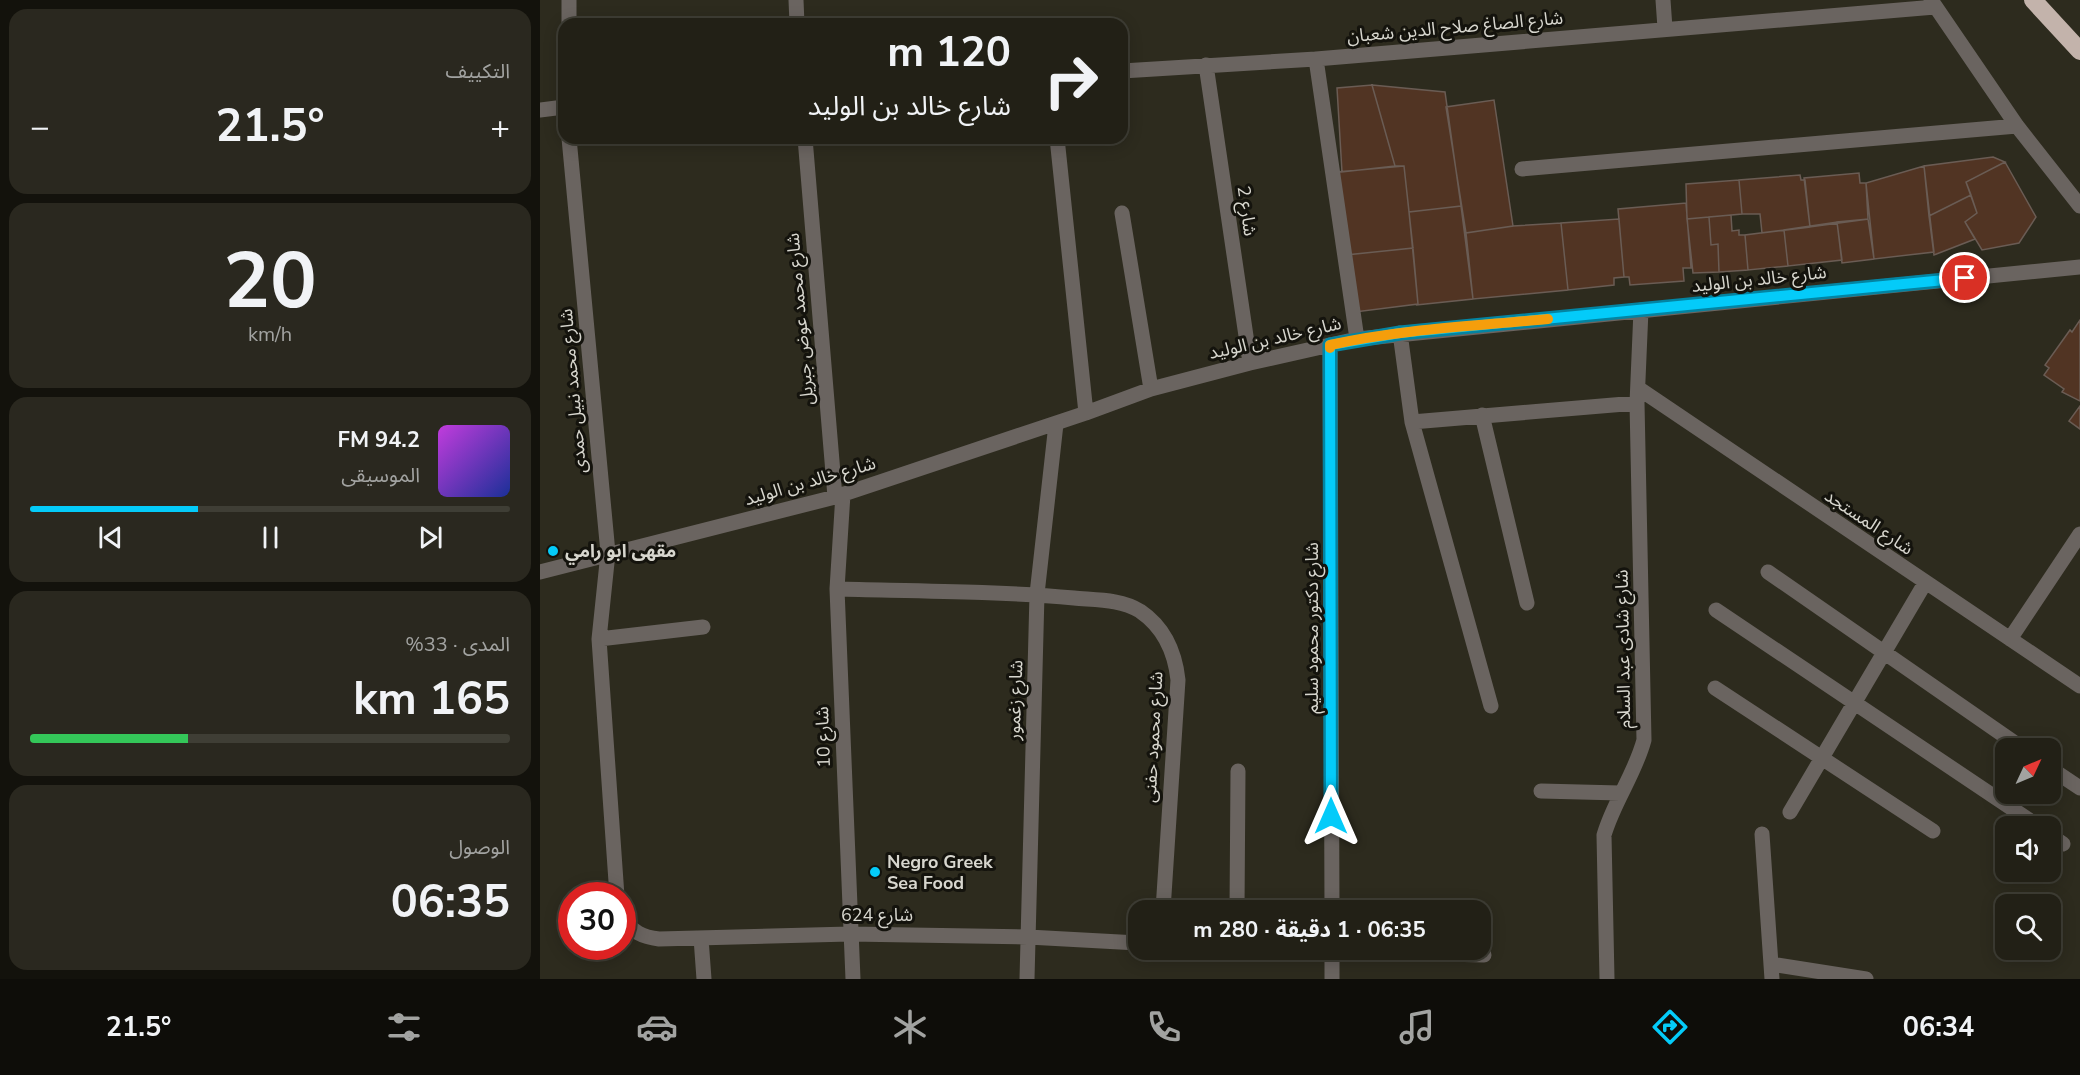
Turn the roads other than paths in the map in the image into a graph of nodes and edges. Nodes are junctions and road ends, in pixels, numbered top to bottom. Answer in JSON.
{"nodes":[{"id":1,"x":569,"y":0,"type":"edge"},
{"id":2,"x":796,"y":0,"type":"edge"},
{"id":3,"x":1663,"y":0,"type":"edge"},
{"id":4,"x":2033,"y":0,"type":"edge"},
{"id":5,"x":1933,"y":4,"type":"edge"},
{"id":6,"x":568,"y":18,"type":"edge"},
{"id":7,"x":797,"y":18,"type":"edge"},
{"id":8,"x":1665,"y":28,"type":"junction"},
{"id":9,"x":2080,"y":51,"type":"edge"},
{"id":10,"x":1316,"y":58,"type":"junction"},
{"id":11,"x":1206,"y":65,"type":"junction"},
{"id":12,"x":1128,"y":71,"type":"edge"},
{"id":13,"x":558,"y":108,"type":"edge"},
{"id":14,"x":540,"y":110,"type":"edge"},
{"id":15,"x":2017,"y":126,"type":"junction"},
{"id":16,"x":570,"y":144,"type":"edge"},
{"id":17,"x":806,"y":144,"type":"edge"},
{"id":18,"x":1057,"y":144,"type":"edge"},
{"id":19,"x":1522,"y":169,"type":"dead end"},
{"id":20,"x":2080,"y":206,"type":"edge"},
{"id":21,"x":1122,"y":213,"type":"dead end"},
{"id":22,"x":2080,"y":267,"type":"edge"},
{"id":23,"x":1641,"y":310,"type":"junction"},
{"id":24,"x":1400,"y":333,"type":"junction"},
{"id":25,"x":1357,"y":339,"type":"junction"},
{"id":26,"x":1330,"y":345,"type":"junction"},
{"id":27,"x":1250,"y":363,"type":"junction"},
{"id":28,"x":1151,"y":389,"type":"junction"},
{"id":29,"x":1638,"y":396,"type":"junction"},
{"id":30,"x":1086,"y":413,"type":"junction"},
{"id":31,"x":1482,"y":415,"type":"junction"},
{"id":32,"x":1412,"y":422,"type":"junction"},
{"id":33,"x":1056,"y":423,"type":"junction"},
{"id":34,"x":839,"y":495,"type":"junction"},
{"id":35,"x":2080,"y":534,"type":"edge"},
{"id":36,"x":608,"y":553,"type":"junction"},
{"id":37,"x":540,"y":572,"type":"edge"},
{"id":38,"x":1768,"y":572,"type":"dead end"},
{"id":39,"x":1925,"y":583,"type":"junction"},
{"id":40,"x":837,"y":589,"type":"junction"},
{"id":41,"x":1037,"y":594,"type":"junction"},
{"id":42,"x":1527,"y":603,"type":"dead end"},
{"id":43,"x":1716,"y":610,"type":"dead end"},
{"id":44,"x":703,"y":627,"type":"dead end"},
{"id":45,"x":599,"y":639,"type":"junction"},
{"id":46,"x":2010,"y":639,"type":"junction"},
{"id":47,"x":1883,"y":654,"type":"junction"},
{"id":48,"x":2080,"y":686,"type":"edge"},
{"id":49,"x":1715,"y":688,"type":"dead end"},
{"id":50,"x":1854,"y":703,"type":"junction"},
{"id":51,"x":1491,"y":706,"type":"dead end"},
{"id":52,"x":2007,"y":738,"type":"edge"},
{"id":53,"x":1822,"y":759,"type":"junction"},
{"id":54,"x":1238,"y":771,"type":"dead end"},
{"id":55,"x":2061,"y":775,"type":"edge"},
{"id":56,"x":2080,"y":788,"type":"edge"},
{"id":57,"x":1541,"y":791,"type":"dead end"},
{"id":58,"x":1620,"y":793,"type":"junction"},
{"id":59,"x":1790,"y":812,"type":"dead end"},
{"id":60,"x":2023,"y":816,"type":"edge"},
{"id":61,"x":1933,"y":831,"type":"dead end"},
{"id":62,"x":1762,"y":834,"type":"dead end"},
{"id":63,"x":616,"y":882,"type":"edge"},
{"id":64,"x":1164,"y":900,"type":"edge"},
{"id":65,"x":1237,"y":900,"type":"edge"},
{"id":66,"x":1332,"y":900,"type":"edge"},
{"id":67,"x":636,"y":932,"type":"edge"},
{"id":68,"x":850,"y":934,"type":"junction"},
{"id":69,"x":1028,"y":937,"type":"junction"},
{"id":70,"x":701,"y":938,"type":"junction"},
{"id":71,"x":1128,"y":942,"type":"edge"},
{"id":72,"x":1332,"y":960,"type":"edge"},
{"id":73,"x":1772,"y":971,"type":"edge"},
{"id":74,"x":704,"y":979,"type":"edge"},
{"id":75,"x":853,"y":979,"type":"edge"},
{"id":76,"x":1027,"y":979,"type":"edge"},
{"id":77,"x":1332,"y":979,"type":"edge"},
{"id":78,"x":1607,"y":979,"type":"edge"},
{"id":79,"x":1866,"y":979,"type":"edge"}],
"edges":[{"from":1,"to":6,"type":"street"},
{"from":2,"to":7,"type":"street"},
{"from":3,"to":8,"type":"street"},
{"from":4,"to":9,"type":"highway"},
{"from":5,"to":8,"type":"street","name":"شارع الصاغ صلاح الدين شعبان"},
{"from":5,"to":15,"type":"street"},
{"from":8,"to":10,"type":"street","name":"شارع الصاغ صلاح الدين شعبان"},
{"from":10,"to":11,"type":"street","name":"شارع الصاغ صلاح الدين شعبان"},
{"from":10,"to":25,"type":"street"},
{"from":11,"to":12,"type":"street","name":"شارع الصاغ صلاح الدين شعبان"},
{"from":11,"to":27,"type":"street","name":"شارع 2"},
{"from":13,"to":14,"type":"street"},
{"from":15,"to":19,"type":"street"},
{"from":15,"to":20,"type":"street"},
{"from":16,"to":36,"type":"street","name":"شارع محمد نبيل حمدى"},
{"from":17,"to":34,"type":"street","name":"شارع محمد عوض جبريل"},
{"from":18,"to":30,"type":"street"},
{"from":21,"to":28,"type":"street"},
{"from":22,"to":23,"type":"street","name":"شارع خالد بن الوليد"},
{"from":23,"to":24,"type":"street","name":"شارع خالد بن الوليد"},
{"from":23,"to":29,"type":"street","name":"شارع شادى عبد السلام"},
{"from":24,"to":25,"type":"street","name":"شارع خالد بن الوليد"},
{"from":24,"to":32,"type":"street"},
{"from":25,"to":26,"type":"street","name":"شارع خالد بن الوليد"},
{"from":26,"to":27,"type":"street","name":"شارع خالد بن الوليد"},
{"from":26,"to":66,"type":"street","name":"شارع دكتور محمود سليم"},
{"from":27,"to":28,"type":"street","name":"شارع خالد بن الوليد"},
{"from":28,"to":30,"type":"street","name":"شارع خالد بن الوليد"},
{"from":29,"to":31,"type":"street"},
{"from":29,"to":39,"type":"street","name":"شارع المستجد"},
{"from":29,"to":58,"type":"street","name":"شارع شادى عبد السلام"},
{"from":30,"to":33,"type":"street","name":"شارع خالد بن الوليد"},
{"from":31,"to":32,"type":"street"},
{"from":31,"to":42,"type":"street"},
{"from":32,"to":51,"type":"street"},
{"from":33,"to":34,"type":"street","name":"شارع خالد بن الوليد"},
{"from":33,"to":41,"type":"street","name":"شارع زغمور"},
{"from":34,"to":36,"type":"street","name":"شارع خالد بن الوليد"},
{"from":34,"to":40,"type":"street","name":"شارع 10"},
{"from":35,"to":46,"type":"street"},
{"from":36,"to":37,"type":"street","name":"شارع خالد بن الوليد"},
{"from":36,"to":45,"type":"street","name":"شارع محمد نبيل حمدى"},
{"from":38,"to":47,"type":"street"},
{"from":39,"to":46,"type":"street","name":"شارع المستجد"},
{"from":39,"to":47,"type":"street"},
{"from":40,"to":41,"type":"street","name":"شارع محمود حفنى"},
{"from":40,"to":68,"type":"street","name":"شارع 10"},
{"from":41,"to":64,"type":"street","name":"شارع محمود حفنى"},
{"from":41,"to":69,"type":"street","name":"شارع زغمور"},
{"from":43,"to":50,"type":"street"},
{"from":44,"to":45,"type":"street"},
{"from":45,"to":63,"type":"street","name":"شارع محمد نبيل حمدى"},
{"from":46,"to":48,"type":"street","name":"شارع المستجد"},
{"from":47,"to":50,"type":"street"},
{"from":47,"to":52,"type":"street"},
{"from":49,"to":53,"type":"street"},
{"from":50,"to":53,"type":"street"},
{"from":50,"to":60,"type":"street"},
{"from":53,"to":59,"type":"street"},
{"from":53,"to":61,"type":"street"},
{"from":54,"to":65,"type":"street"},
{"from":55,"to":56,"type":"street"},
{"from":57,"to":58,"type":"street"},
{"from":58,"to":78,"type":"street","name":"شارع شادى عبد السلام"},
{"from":62,"to":73,"type":"street"},
{"from":67,"to":70,"type":"street","name":"شارع 624"},
{"from":68,"to":69,"type":"street","name":"شارع 624"},
{"from":68,"to":70,"type":"street","name":"شارع 624"},
{"from":68,"to":75,"type":"street","name":"شارع 10"},
{"from":69,"to":71,"type":"street","name":"شارع 624"},
{"from":69,"to":76,"type":"street","name":"شارع زغمور"},
{"from":70,"to":74,"type":"street"},
{"from":72,"to":77,"type":"street"},
{"from":73,"to":79,"type":"street"}]}
